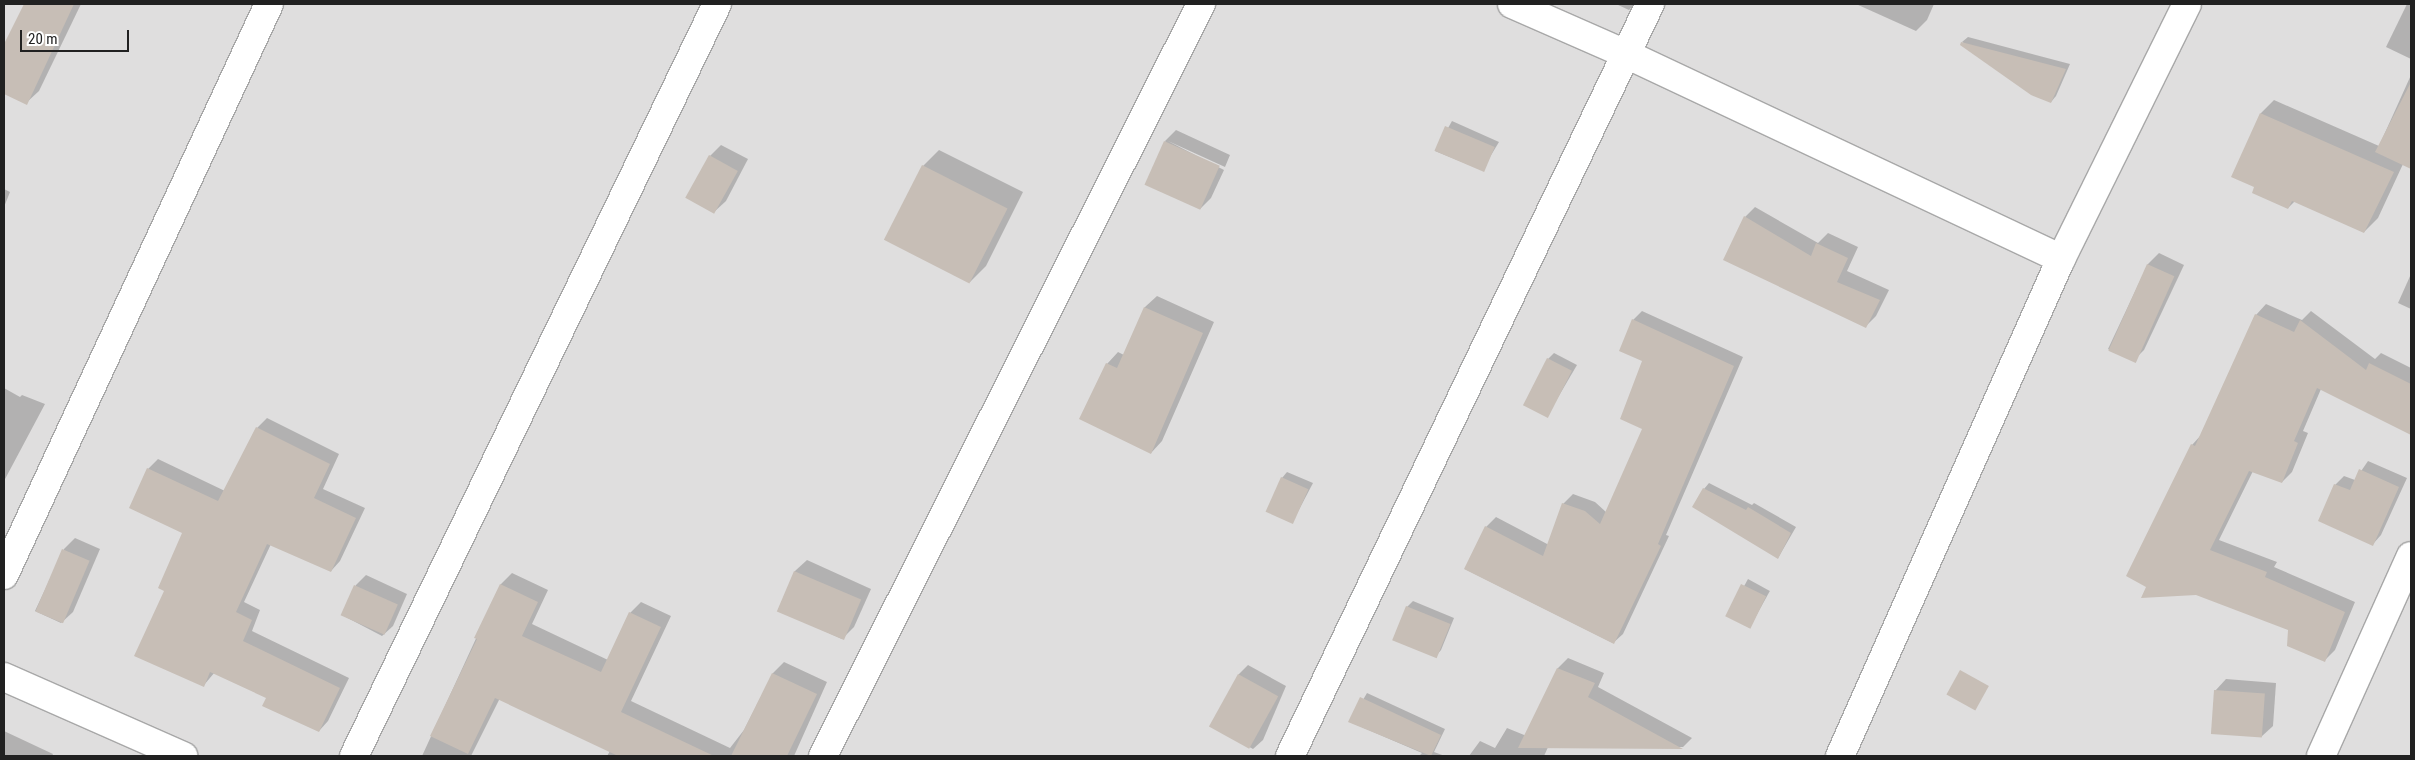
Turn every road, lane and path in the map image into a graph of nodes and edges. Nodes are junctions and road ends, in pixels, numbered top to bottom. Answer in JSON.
{"nodes":[{"id":1,"x":269,"y":4,"type":"edge"},
{"id":2,"x":717,"y":4,"type":"edge"},
{"id":3,"x":1201,"y":4,"type":"edge"},
{"id":4,"x":1512,"y":4,"type":"edge"},
{"id":5,"x":1650,"y":4,"type":"edge"},
{"id":6,"x":2187,"y":4,"type":"edge"},
{"id":7,"x":1626,"y":54,"type":"junction"},
{"id":8,"x":2061,"y":259,"type":"junction"},
{"id":9,"x":2411,"y":556,"type":"edge"},
{"id":10,"x":4,"y":575,"type":"edge"},
{"id":11,"x":4,"y":677,"type":"edge"},
{"id":12,"x":183,"y":756,"type":"edge"},
{"id":13,"x":354,"y":756,"type":"edge"},
{"id":14,"x":823,"y":756,"type":"edge"},
{"id":15,"x":1290,"y":756,"type":"edge"},
{"id":16,"x":1840,"y":756,"type":"edge"},
{"id":17,"x":2321,"y":756,"type":"edge"}],
"edges":[{"from":1,"to":10,"type":"street"},
{"from":2,"to":13,"type":"street"},
{"from":3,"to":14,"type":"street"},
{"from":4,"to":7,"type":"street"},
{"from":5,"to":7,"type":"street"},
{"from":6,"to":8,"type":"street"},
{"from":7,"to":8,"type":"street"},
{"from":7,"to":15,"type":"street"},
{"from":8,"to":16,"type":"street"},
{"from":9,"to":17,"type":"street"},
{"from":11,"to":12,"type":"street"}]}
